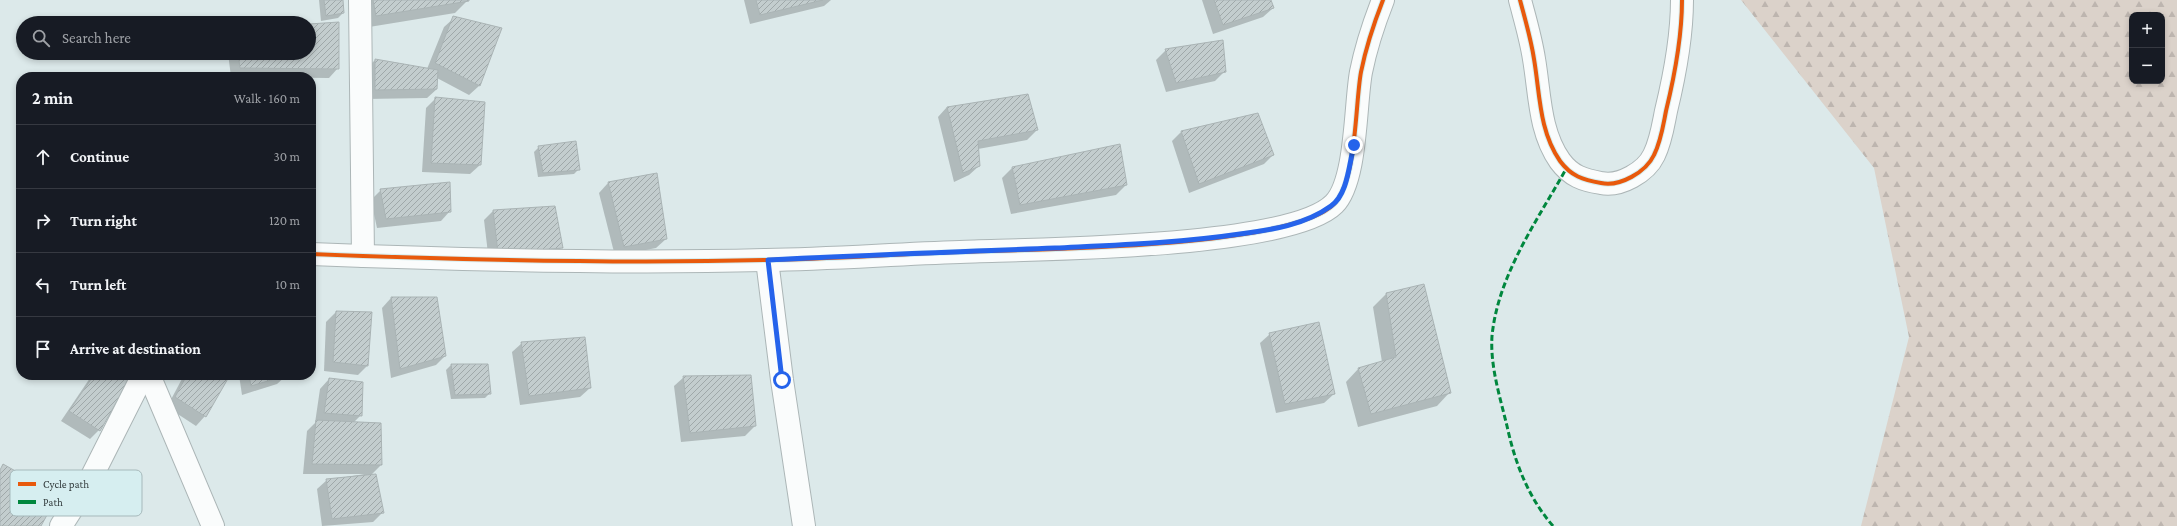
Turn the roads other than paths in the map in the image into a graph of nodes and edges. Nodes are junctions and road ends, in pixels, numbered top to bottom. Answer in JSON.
{"nodes":[{"id":1,"x":360,"y":0,"type":"edge"},
{"id":2,"x":1383,"y":0,"type":"edge"},
{"id":3,"x":1520,"y":0,"type":"edge"},
{"id":4,"x":1682,"y":0,"type":"edge"},
{"id":5,"x":316,"y":254,"type":"edge"},
{"id":6,"x":363,"y":256,"type":"junction"},
{"id":7,"x":768,"y":260,"type":"junction"},
{"id":8,"x":140,"y":380,"type":"edge"},
{"id":9,"x":151,"y":380,"type":"edge"},
{"id":10,"x":95,"y":470,"type":"edge"},
{"id":11,"x":67,"y":516,"type":"edge"},
{"id":12,"x":61,"y":526,"type":"edge"},
{"id":13,"x":213,"y":526,"type":"edge"},
{"id":14,"x":804,"y":526,"type":"edge"}],
"edges":[{"from":1,"to":6,"type":"street"},
{"from":2,"to":7,"type":"street"},
{"from":3,"to":4,"type":"street"},
{"from":5,"to":6,"type":"street"},
{"from":6,"to":7,"type":"street"},
{"from":7,"to":14,"type":"street"},
{"from":8,"to":10,"type":"street"},
{"from":9,"to":13,"type":"street"},
{"from":11,"to":12,"type":"street"}]}
